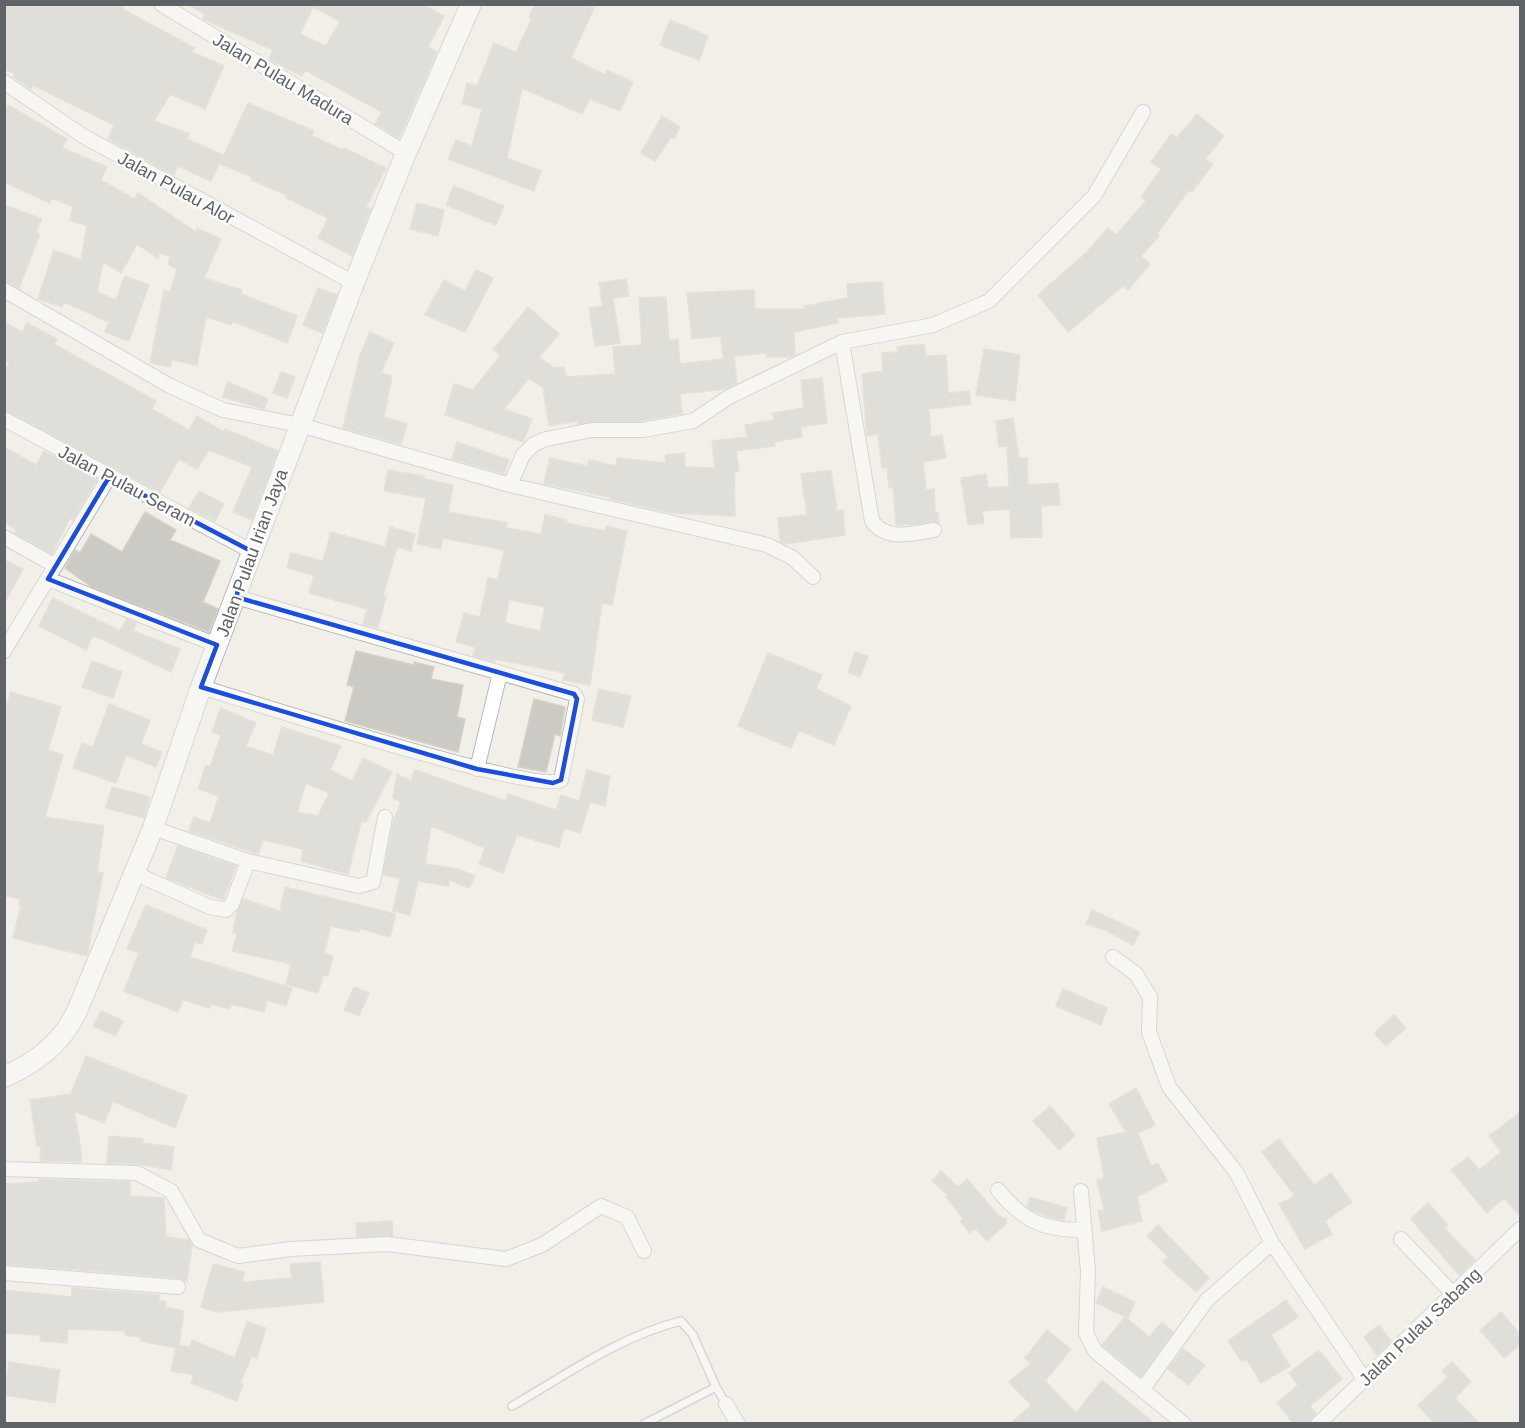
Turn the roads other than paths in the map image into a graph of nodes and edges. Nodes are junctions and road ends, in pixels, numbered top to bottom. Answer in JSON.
{"nodes":[{"id":1,"x":161,"y":4,"type":"edge"},
{"id":2,"x":465,"y":6,"type":"edge"},
{"id":3,"x":6,"y":88,"type":"edge"},
{"id":4,"x":1143,"y":112,"type":"dead end"},
{"id":5,"x":405,"y":153,"type":"junction"},
{"id":6,"x":354,"y":283,"type":"junction"},
{"id":7,"x":4,"y":290,"type":"edge"},
{"id":8,"x":842,"y":342,"type":"junction"},
{"id":9,"x":4,"y":419,"type":"edge"},
{"id":10,"x":300,"y":425,"type":"junction"},
{"id":11,"x":109,"y":477,"type":"junction"},
{"id":12,"x":510,"y":485,"type":"junction"},
{"id":13,"x":934,"y":530,"type":"dead end"},
{"id":14,"x":4,"y":537,"type":"edge"},
{"id":15,"x":251,"y":551,"type":"junction"},
{"id":16,"x":54,"y":565,"type":"junction"},
{"id":17,"x":813,"y":577,"type":"dead end"},
{"id":18,"x":48,"y":579,"type":"junction"},
{"id":19,"x":236,"y":597,"type":"junction"},
{"id":20,"x":218,"y":645,"type":"junction"},
{"id":21,"x":4,"y":651,"type":"edge"},
{"id":22,"x":500,"y":673,"type":"junction"},
{"id":23,"x":201,"y":687,"type":"junction"},
{"id":24,"x":477,"y":769,"type":"junction"},
{"id":25,"x":385,"y":818,"type":"dead end"},
{"id":26,"x":153,"y":828,"type":"junction"},
{"id":27,"x":248,"y":861,"type":"junction"},
{"id":28,"x":134,"y":873,"type":"junction"},
{"id":29,"x":1113,"y":957,"type":"dead end"},
{"id":30,"x":4,"y":1077,"type":"edge"},
{"id":31,"x":4,"y":1170,"type":"edge"},
{"id":32,"x":998,"y":1191,"type":"dead end"},
{"id":33,"x":1082,"y":1191,"type":"dead end"},
{"id":34,"x":1521,"y":1229,"type":"edge"},
{"id":35,"x":1083,"y":1230,"type":"junction"},
{"id":36,"x":1401,"y":1239,"type":"dead end"},
{"id":37,"x":1272,"y":1243,"type":"junction"},
{"id":38,"x":644,"y":1251,"type":"dead end"},
{"id":39,"x":4,"y":1273,"type":"edge"},
{"id":40,"x":177,"y":1287,"type":"dead end"},
{"id":41,"x":1454,"y":1294,"type":"junction"},
{"id":42,"x":1365,"y":1380,"type":"junction"},
{"id":43,"x":717,"y":1387,"type":"junction"},
{"id":44,"x":1142,"y":1390,"type":"junction"},
{"id":45,"x":726,"y":1404,"type":"joint"},
{"id":46,"x":512,"y":1406,"type":"dead end"},
{"id":47,"x":644,"y":1424,"type":"edge"},
{"id":48,"x":738,"y":1424,"type":"edge"},
{"id":49,"x":1184,"y":1424,"type":"edge"},
{"id":50,"x":1318,"y":1424,"type":"edge"}],
"edges":[{"from":1,"to":5,"type":"street","name":"Jalan Pulau Madura"},
{"from":2,"to":5,"type":"street","name":"Jalan Pulau Irian Jaya"},
{"from":3,"to":6,"type":"street","name":"Jalan Pulau Alor"},
{"from":4,"to":8,"type":"street"},
{"from":5,"to":6,"type":"street","name":"Jalan Pulau Irian Jaya"},
{"from":6,"to":10,"type":"street","name":"Jalan Pulau Irian Jaya"},
{"from":7,"to":10,"type":"street"},
{"from":8,"to":12,"type":"street"},
{"from":8,"to":13,"type":"street"},
{"from":9,"to":11,"type":"street","name":"Jalan Pulau Seram"},
{"from":10,"to":12,"type":"street"},
{"from":10,"to":15,"type":"street","name":"Jalan Pulau Irian Jaya"},
{"from":11,"to":15,"type":"street","name":"Jalan Pulau Seram"},
{"from":11,"to":16,"type":"street"},
{"from":12,"to":17,"type":"street"},
{"from":14,"to":16,"type":"street"},
{"from":15,"to":19,"type":"street","name":"Jalan Pulau Irian Jaya"},
{"from":16,"to":18,"type":"street"},
{"from":18,"to":20,"type":"street"},
{"from":18,"to":21,"type":"street"},
{"from":19,"to":20,"type":"street","name":"Jalan Pulau Irian Jaya"},
{"from":19,"to":22,"type":"street"},
{"from":20,"to":23,"type":"street","name":"Jalan Pulau Irian Jaya"},
{"from":22,"to":24,"type":"street"},
{"from":22,"to":24,"type":"street"},
{"from":23,"to":24,"type":"street"},
{"from":23,"to":26,"type":"street","name":"Jalan Pulau Irian Jaya"},
{"from":25,"to":27,"type":"street"},
{"from":26,"to":27,"type":"street"},
{"from":26,"to":28,"type":"street","name":"Jalan Pulau Irian Jaya"},
{"from":27,"to":28,"type":"street"},
{"from":28,"to":30,"type":"street","name":"Jalan Pulau Irian Jaya"},
{"from":29,"to":37,"type":"street"},
{"from":31,"to":38,"type":"street"},
{"from":32,"to":35,"type":"street"},
{"from":33,"to":35,"type":"street"},
{"from":34,"to":41,"type":"street","name":"Jalan Pulau Sabang"},
{"from":35,"to":44,"type":"street"},
{"from":36,"to":41,"type":"street"},
{"from":37,"to":42,"type":"street"},
{"from":37,"to":44,"type":"street"},
{"from":39,"to":40,"type":"street"},
{"from":41,"to":42,"type":"street","name":"Jalan Pulau Sabang"},
{"from":42,"to":50,"type":"street","name":"Jalan Pulau Sabang"},
{"from":43,"to":45,"type":"lane"},
{"from":43,"to":46,"type":"lane"},
{"from":43,"to":47,"type":"lane"},
{"from":44,"to":49,"type":"street"},
{"from":45,"to":48,"type":"street"}]}
